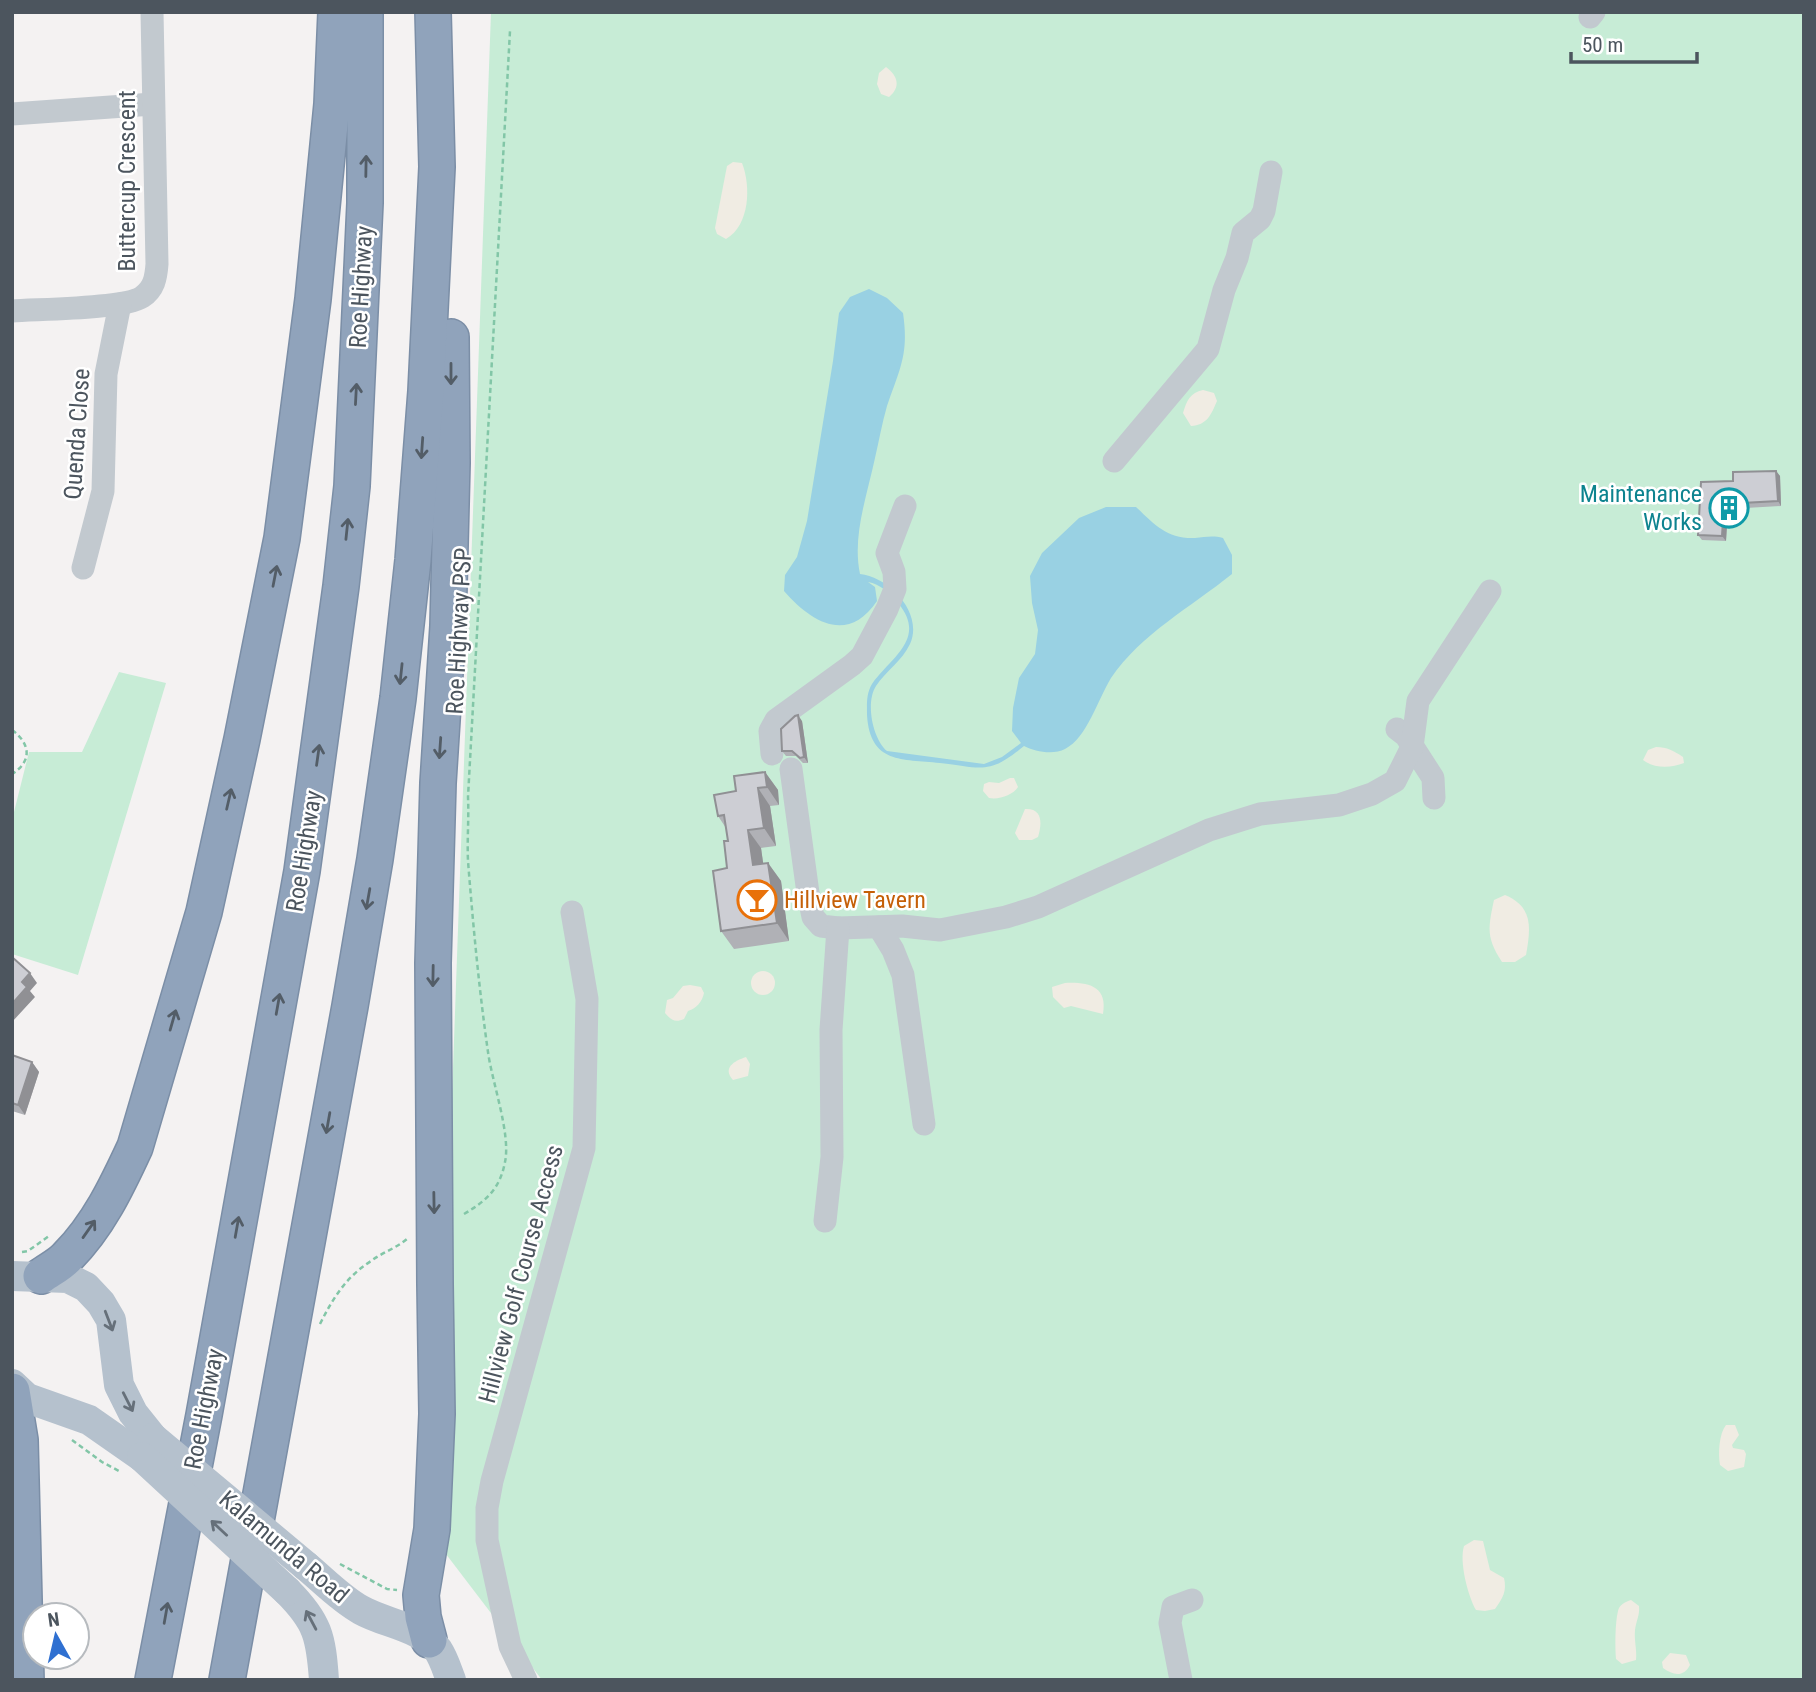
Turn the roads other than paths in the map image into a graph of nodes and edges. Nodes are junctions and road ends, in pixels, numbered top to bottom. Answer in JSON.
{"nodes":[{"id":1,"x":152,"y":12,"type":"edge"},
{"id":2,"x":336,"y":12,"type":"edge"},
{"id":3,"x":365,"y":12,"type":"edge"},
{"id":4,"x":435,"y":12,"type":"edge"},
{"id":5,"x":153,"y":104,"type":"junction"},
{"id":6,"x":12,"y":114,"type":"edge"},
{"id":7,"x":1271,"y":172,"type":"dead end"},
{"id":8,"x":120,"y":304,"type":"junction"},
{"id":9,"x":12,"y":311,"type":"edge"},
{"id":10,"x":1114,"y":461,"type":"dead end"},
{"id":11,"x":905,"y":506,"type":"dead end"},
{"id":12,"x":83,"y":568,"type":"dead end"},
{"id":13,"x":1490,"y":591,"type":"dead end"},
{"id":14,"x":1397,"y":729,"type":"dead end"},
{"id":15,"x":1412,"y":747,"type":"junction"},
{"id":16,"x":772,"y":754,"type":"dead end"},
{"id":17,"x":791,"y":769,"type":"dead end"},
{"id":18,"x":1434,"y":798,"type":"dead end"},
{"id":19,"x":572,"y":912,"type":"dead end"},
{"id":20,"x":879,"y":927,"type":"junction"},
{"id":21,"x":838,"y":928,"type":"junction"},
{"id":22,"x":924,"y":1124,"type":"dead end"},
{"id":23,"x":825,"y":1221,"type":"dead end"},
{"id":24,"x":27,"y":1276,"type":"edge"},
{"id":25,"x":12,"y":1296,"type":"edge"},
{"id":26,"x":12,"y":1384,"type":"edge"},
{"id":27,"x":12,"y":1391,"type":"edge"},
{"id":28,"x":140,"y":1457,"type":"junction"},
{"id":29,"x":1192,"y":1600,"type":"dead end"},
{"id":30,"x":429,"y":1640,"type":"junction"},
{"id":31,"x":26,"y":1680,"type":"edge"},
{"id":32,"x":153,"y":1680,"type":"edge"},
{"id":33,"x":227,"y":1680,"type":"edge"},
{"id":34,"x":324,"y":1680,"type":"edge"},
{"id":35,"x":451,"y":1680,"type":"edge"},
{"id":36,"x":526,"y":1680,"type":"edge"},
{"id":37,"x":1181,"y":1680,"type":"edge"}],
"edges":[{"from":1,"to":5,"type":"street","name":"Buttercup Crescent"},
{"from":24,"to":2,"type":"highway","one_way":true},
{"from":32,"to":3,"type":"highway","name":"Roe Highway","one_way":true},
{"from":4,"to":30,"type":"highway","one_way":true},
{"from":4,"to":33,"type":"highway","one_way":true},
{"from":5,"to":6,"type":"street"},
{"from":5,"to":8,"type":"street","name":"Buttercup Crescent"},
{"from":7,"to":10,"type":"street"},
{"from":8,"to":9,"type":"street","name":"Buttercup Crescent"},
{"from":8,"to":12,"type":"street","name":"Quenda Close"},
{"from":11,"to":16,"type":"street"},
{"from":13,"to":15,"type":"street"},
{"from":14,"to":15,"type":"street"},
{"from":15,"to":18,"type":"street"},
{"from":15,"to":20,"type":"street"},
{"from":17,"to":21,"type":"street"},
{"from":19,"to":36,"type":"street","name":"Hillview Golf Course Access"},
{"from":20,"to":21,"type":"street"},
{"from":20,"to":22,"type":"street"},
{"from":21,"to":23,"type":"street"},
{"from":24,"to":25,"type":"main road"},
{"from":24,"to":28,"type":"main road","name":"Kalamunda Road","one_way":true},
{"from":26,"to":28,"type":"main road","name":"Kalamunda Road"},
{"from":27,"to":31,"type":"highway"},
{"from":28,"to":30,"type":"main road","name":"Kalamunda Road","bridge":true},
{"from":34,"to":28,"type":"main road","name":"Kalamunda Road","one_way":true,"bridge":true},
{"from":29,"to":37,"type":"street"},
{"from":30,"to":35,"type":"main road"}]}
